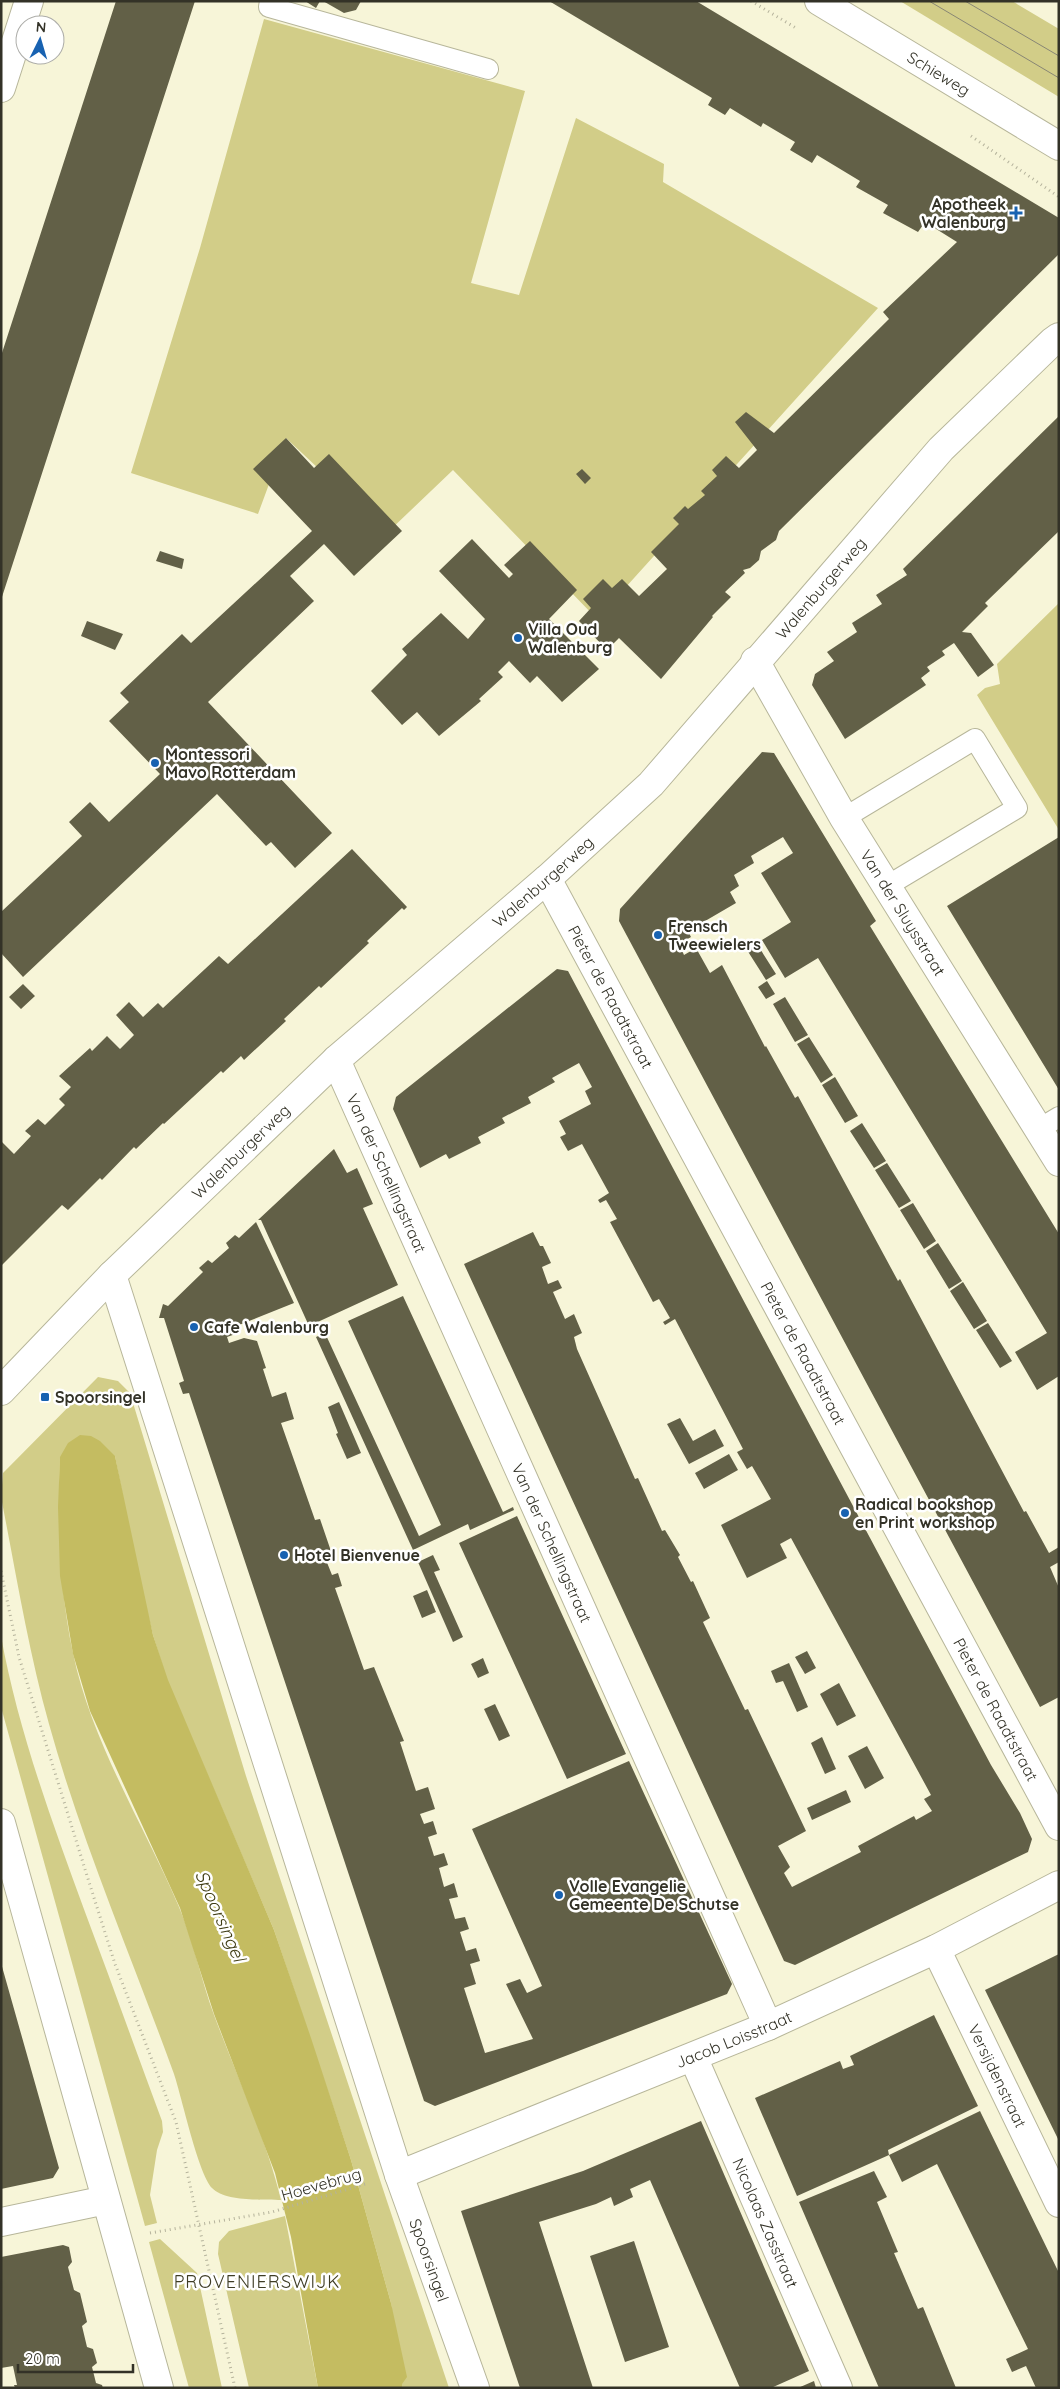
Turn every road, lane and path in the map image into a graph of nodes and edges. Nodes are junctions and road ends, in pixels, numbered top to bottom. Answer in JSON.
{"nodes":[{"id":1,"x":29,"y":1,"type":"edge"},
{"id":2,"x":270,"y":1,"type":"edge"},
{"id":3,"x":819,"y":1,"type":"edge"},
{"id":4,"x":6,"y":57,"type":"edge"},
{"id":5,"x":488,"y":69,"type":"dead end"},
{"id":6,"x":1,"y":88,"type":"edge"},
{"id":7,"x":1059,"y":146,"type":"edge"},
{"id":8,"x":1056,"y":336,"type":"edge"},
{"id":9,"x":755,"y":661,"type":"junction"},
{"id":10,"x":844,"y":818,"type":"junction"},
{"id":11,"x":547,"y":879,"type":"junction"},
{"id":12,"x":887,"y":886,"type":"junction"},
{"id":13,"x":336,"y":1060,"type":"junction"},
{"id":14,"x":1049,"y":1123,"type":"edge"},
{"id":15,"x":1059,"y":1162,"type":"edge"},
{"id":16,"x":112,"y":1275,"type":"junction"},
{"id":17,"x":1,"y":1391,"type":"edge"},
{"id":18,"x":1,"y":1571,"type":"edge"},
{"id":19,"x":1,"y":1823,"type":"edge"},
{"id":20,"x":1059,"y":1826,"type":"edge"},
{"id":21,"x":1059,"y":1885,"type":"edge"},
{"id":22,"x":936,"y":1949,"type":"junction"},
{"id":23,"x":768,"y":2026,"type":"junction"},
{"id":24,"x":693,"y":2058,"type":"junction"},
{"id":25,"x":399,"y":2174,"type":"junction"},
{"id":26,"x":367,"y":2184,"type":"dead end"},
{"id":27,"x":106,"y":2200,"type":"junction"},
{"id":28,"x":1059,"y":2203,"type":"edge"},
{"id":29,"x":1,"y":2222,"type":"edge"},
{"id":30,"x":198,"y":2225,"type":"junction"},
{"id":31,"x":117,"y":2239,"type":"junction"},
{"id":32,"x":159,"y":2388,"type":"edge"},
{"id":33,"x":235,"y":2388,"type":"edge"},
{"id":34,"x":475,"y":2388,"type":"edge"},
{"id":35,"x":838,"y":2388,"type":"edge"}],
"edges":[{"from":1,"to":4,"type":"street"},
{"from":2,"to":5,"type":"lane"},
{"from":3,"to":7,"type":"street","name":"Schieweg"},
{"from":4,"to":6,"type":"street"},
{"from":8,"to":9,"type":"street","name":"Walenburgerweg"},
{"from":9,"to":10,"type":"street","name":"Van der Sluysstraat"},
{"from":9,"to":11,"type":"street","name":"Walenburgerweg"},
{"from":10,"to":12,"type":"street","name":"Van der Sluysstraat"},
{"from":10,"to":12,"type":"lane"},
{"from":11,"to":13,"type":"street","name":"Walenburgerweg"},
{"from":11,"to":20,"type":"street","name":"Pieter de Raadtstraat"},
{"from":12,"to":14,"type":"street","name":"Van der Sluysstraat"},
{"from":13,"to":16,"type":"street","name":"Walenburgerweg"},
{"from":13,"to":23,"type":"street","name":"Van der Schellingstraat"},
{"from":14,"to":15,"type":"street","name":"Van der Sluysstraat"},
{"from":16,"to":17,"type":"street","name":"Walenburgerweg"},
{"from":16,"to":25,"type":"street","name":"Spoorsingel"},
{"from":18,"to":30,"type":"path"},
{"from":19,"to":27,"type":"street"},
{"from":21,"to":22,"type":"street","name":"Jacob Loisstraat"},
{"from":22,"to":23,"type":"street","name":"Jacob Loisstraat"},
{"from":22,"to":28,"type":"street","name":"Versijdenstraat"},
{"from":23,"to":24,"type":"street","name":"Jacob Loisstraat"},
{"from":24,"to":25,"type":"street","name":"Jacob Loisstraat"},
{"from":24,"to":35,"type":"street","name":"Nicolaas Zasstraat"},
{"from":25,"to":34,"type":"street","name":"Spoorsingel"},
{"from":26,"to":30,"type":"path","name":"Hoevebrug"},
{"from":27,"to":29,"type":"street"},
{"from":27,"to":31,"type":"street"},
{"from":30,"to":31,"type":"path","name":"Hoevebrug"},
{"from":30,"to":33,"type":"path"},
{"from":31,"to":32,"type":"street"}]}
